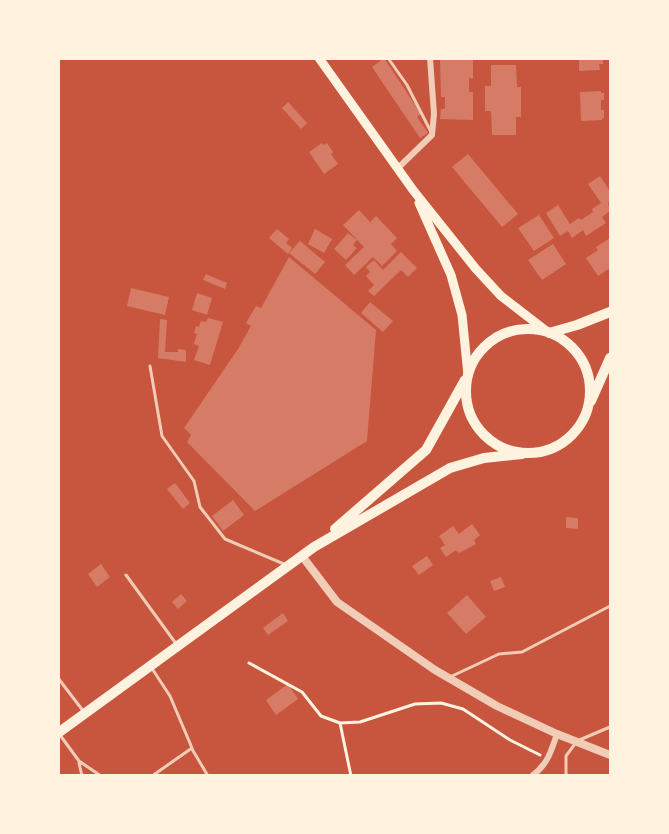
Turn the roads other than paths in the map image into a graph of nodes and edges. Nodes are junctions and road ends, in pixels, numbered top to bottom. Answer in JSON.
{"nodes":[{"id":1,"x":319,"y":58,"type":"edge"},
{"id":2,"x":388,"y":58,"type":"edge"},
{"id":3,"x":430,"y":58,"type":"edge"},
{"id":4,"x":432,"y":135,"type":"junction"},
{"id":5,"x":398,"y":168,"type":"junction"},
{"id":6,"x":413,"y":190,"type":"junction"},
{"id":7,"x":610,"y":312,"type":"edge"},
{"id":8,"x":549,"y":333,"type":"junction"},
{"id":9,"x":610,"y":358,"type":"edge"},
{"id":10,"x":150,"y":366,"type":"dead end"},
{"id":11,"x":468,"y":375,"type":"junction"},
{"id":12,"x":587,"y":410,"type":"junction"},
{"id":13,"x":522,"y":453,"type":"junction"},
{"id":14,"x":314,"y":547,"type":"junction"},
{"id":15,"x":302,"y":556,"type":"junction"},
{"id":16,"x":289,"y":566,"type":"junction"},
{"id":17,"x":126,"y":575,"type":"dead end"},
{"id":18,"x":610,"y":606,"type":"edge"},
{"id":19,"x":178,"y":646,"type":"junction"},
{"id":20,"x":152,"y":667,"type":"junction"},
{"id":21,"x":58,"y":678,"type":"edge"},
{"id":22,"x":448,"y":678,"type":"junction"},
{"id":23,"x":86,"y":714,"type":"junction"},
{"id":24,"x":610,"y":727,"type":"edge"},
{"id":25,"x":58,"y":733,"type":"edge"},
{"id":26,"x":557,"y":734,"type":"junction"},
{"id":27,"x":577,"y":741,"type":"junction"},
{"id":28,"x":192,"y":748,"type":"junction"},
{"id":29,"x":610,"y":755,"type":"edge"},
{"id":30,"x":79,"y":761,"type":"junction"},
{"id":31,"x":82,"y":776,"type":"edge"},
{"id":32,"x":101,"y":776,"type":"edge"},
{"id":33,"x":152,"y":776,"type":"edge"},
{"id":34,"x":208,"y":776,"type":"edge"},
{"id":35,"x":532,"y":776,"type":"edge"},
{"id":36,"x":566,"y":776,"type":"edge"}],
"edges":[{"from":1,"to":5,"type":"main road"},
{"from":2,"to":4,"type":"lane"},
{"from":3,"to":4,"type":"street"},
{"from":4,"to":5,"type":"street"},
{"from":5,"to":6,"type":"main road"},
{"from":6,"to":8,"type":"main road"},
{"from":6,"to":11,"type":"main road"},
{"from":7,"to":8,"type":"highway"},
{"from":8,"to":11,"type":"highway"},
{"from":8,"to":12,"type":"highway"},
{"from":9,"to":12,"type":"highway"},
{"from":10,"to":16,"type":"lane"},
{"from":11,"to":13,"type":"highway"},
{"from":11,"to":14,"type":"highway"},
{"from":12,"to":13,"type":"highway"},
{"from":13,"to":14,"type":"highway"},
{"from":14,"to":15,"type":"highway"},
{"from":15,"to":16,"type":"highway"},
{"from":15,"to":22,"type":"street"},
{"from":16,"to":19,"type":"highway"},
{"from":17,"to":19,"type":"lane"},
{"from":18,"to":22,"type":"lane"},
{"from":19,"to":20,"type":"highway"},
{"from":20,"to":23,"type":"highway"},
{"from":20,"to":28,"type":"lane"},
{"from":21,"to":23,"type":"lane"},
{"from":22,"to":26,"type":"street"},
{"from":23,"to":25,"type":"highway"},
{"from":24,"to":27,"type":"lane"},
{"from":25,"to":30,"type":"lane"},
{"from":26,"to":27,"type":"street"},
{"from":26,"to":35,"type":"street"},
{"from":27,"to":29,"type":"street"},
{"from":27,"to":36,"type":"lane"},
{"from":28,"to":33,"type":"lane"},
{"from":28,"to":34,"type":"lane"},
{"from":30,"to":31,"type":"lane"},
{"from":30,"to":32,"type":"lane"}]}
